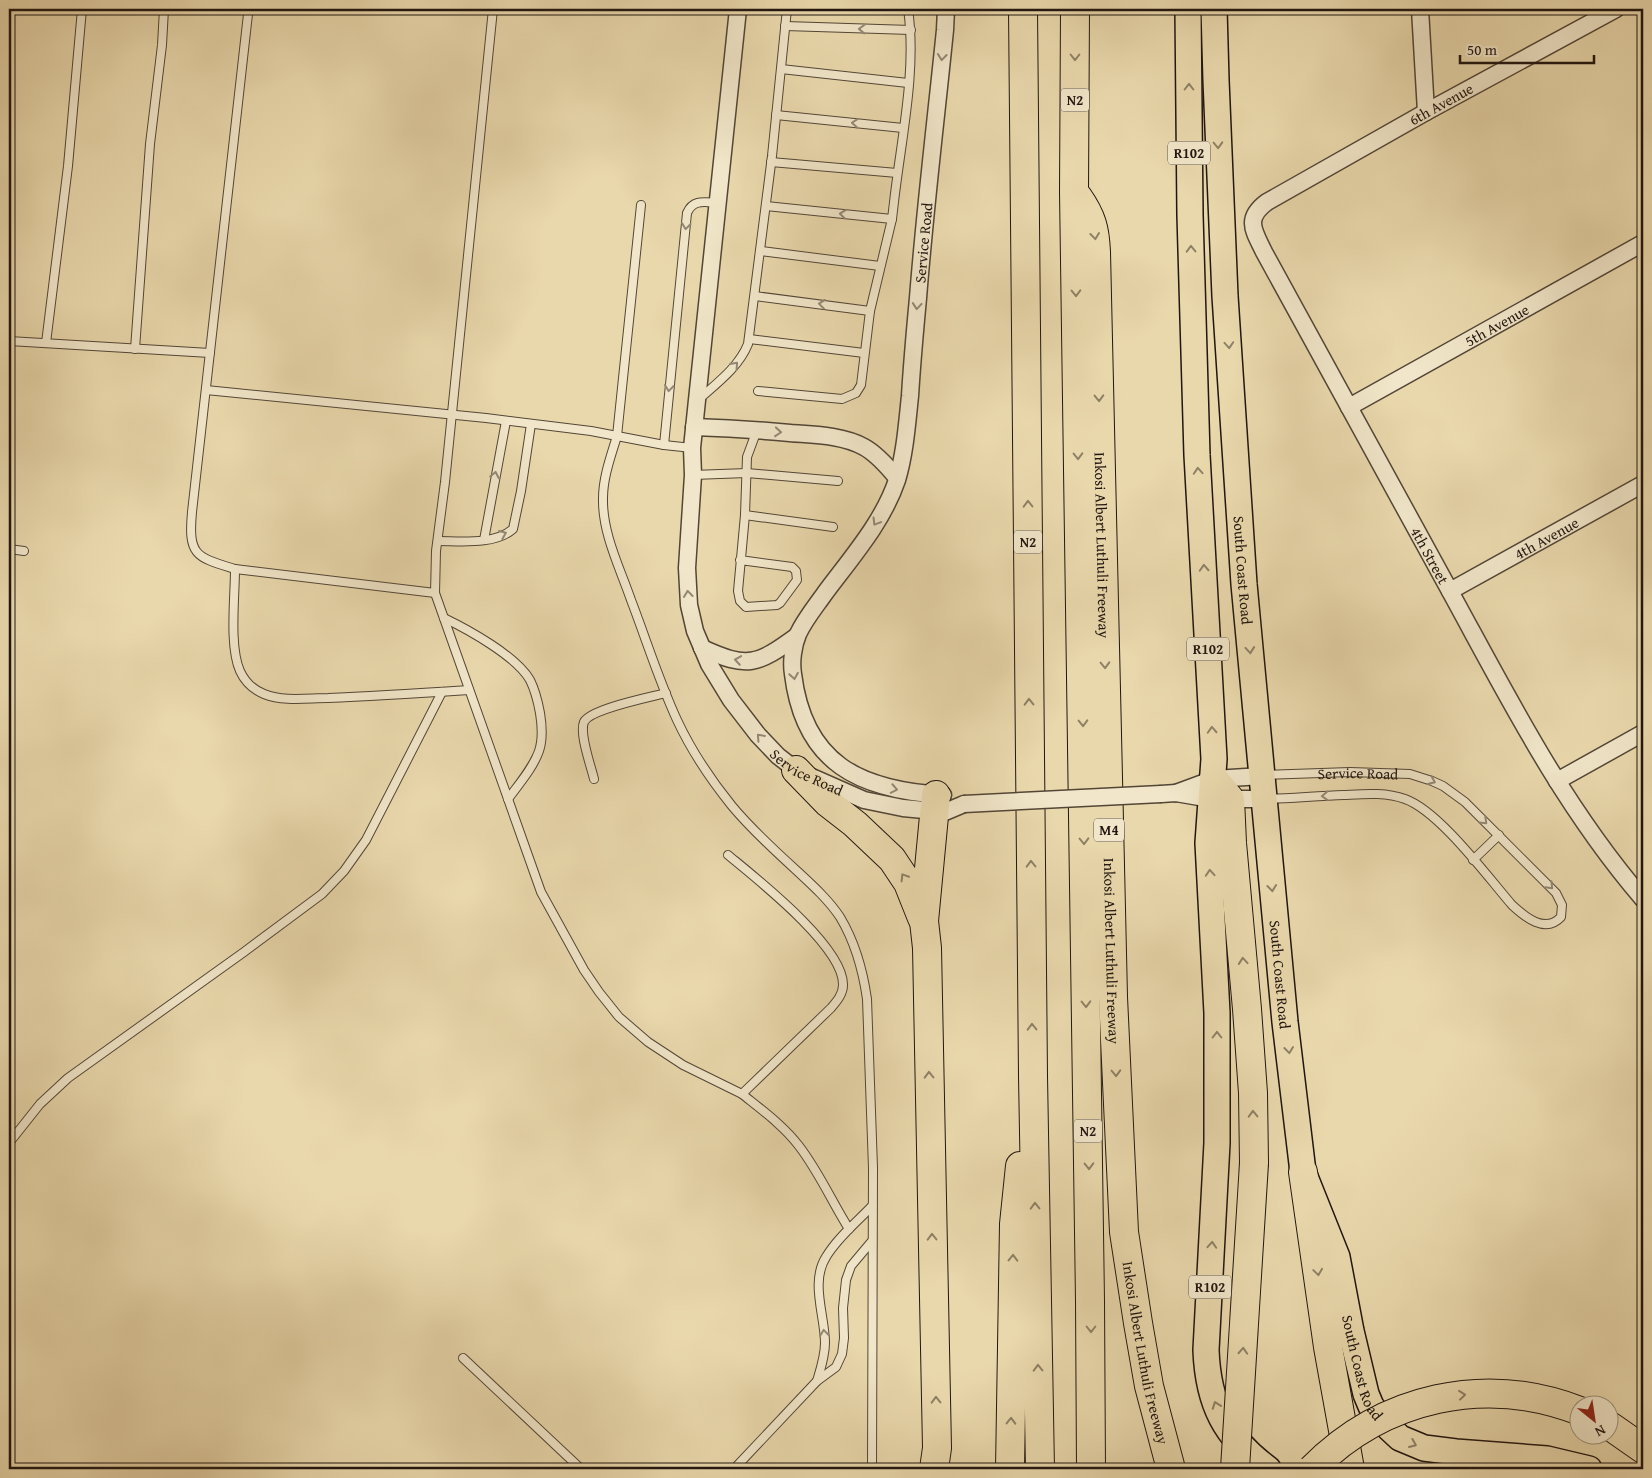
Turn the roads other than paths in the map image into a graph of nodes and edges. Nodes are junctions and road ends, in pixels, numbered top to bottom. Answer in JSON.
{"nodes":[{"id":1,"x":82,"y":9,"type":"edge"},
{"id":2,"x":164,"y":9,"type":"edge"},
{"id":3,"x":493,"y":9,"type":"edge"},
{"id":4,"x":738,"y":9,"type":"edge"},
{"id":5,"x":787,"y":9,"type":"edge"},
{"id":6,"x":908,"y":9,"type":"edge"},
{"id":7,"x":946,"y":9,"type":"edge"},
{"id":8,"x":1023,"y":9,"type":"edge"},
{"id":9,"x":1075,"y":9,"type":"edge"},
{"id":10,"x":1188,"y":9,"type":"edge"},
{"id":11,"x":1214,"y":9,"type":"edge"},
{"id":12,"x":1420,"y":9,"type":"edge"},
{"id":13,"x":1616,"y":9,"type":"edge"},
{"id":14,"x":248,"y":14,"type":"dead end"},
{"id":15,"x":785,"y":26,"type":"junction"},
{"id":16,"x":911,"y":30,"type":"junction"},
{"id":17,"x":781,"y":69,"type":"junction"},
{"id":18,"x":908,"y":83,"type":"junction"},
{"id":19,"x":1426,"y":112,"type":"junction"},
{"id":20,"x":776,"y":116,"type":"junction"},
{"id":21,"x":904,"y":128,"type":"junction"},
{"id":22,"x":771,"y":162,"type":"junction"},
{"id":23,"x":897,"y":173,"type":"junction"},
{"id":24,"x":1074,"y":192,"type":"junction"},
{"id":25,"x":1267,"y":202,"type":"joint"},
{"id":26,"x":718,"y":203,"type":"junction"},
{"id":27,"x":641,"y":205,"type":"dead end"},
{"id":28,"x":766,"y":206,"type":"junction"},
{"id":29,"x":892,"y":219,"type":"junction"},
{"id":30,"x":1643,"y":242,"type":"edge"},
{"id":31,"x":761,"y":251,"type":"junction"},
{"id":32,"x":880,"y":266,"type":"junction"},
{"id":33,"x":755,"y":296,"type":"junction"},
{"id":34,"x":870,"y":311,"type":"junction"},
{"id":35,"x":749,"y":340,"type":"junction"},
{"id":36,"x":9,"y":341,"type":"edge"},
{"id":37,"x":46,"y":344,"type":"junction"},
{"id":38,"x":135,"y":349,"type":"junction"},
{"id":39,"x":210,"y":353,"type":"junction"},
{"id":40,"x":864,"y":353,"type":"junction"},
{"id":41,"x":206,"y":390,"type":"junction"},
{"id":42,"x":758,"y":391,"type":"dead end"},
{"id":43,"x":697,"y":402,"type":"junction"},
{"id":44,"x":1349,"y":407,"type":"junction"},
{"id":45,"x":452,"y":416,"type":"junction"},
{"id":46,"x":506,"y":420,"type":"junction"},
{"id":47,"x":531,"y":424,"type":"junction"},
{"id":48,"x":694,"y":427,"type":"junction"},
{"id":49,"x":757,"y":430,"type":"junction"},
{"id":50,"x":617,"y":436,"type":"junction"},
{"id":51,"x":664,"y":445,"type":"junction"},
{"id":52,"x":692,"y":448,"type":"junction"},
{"id":53,"x":747,"y":473,"type":"junction"},
{"id":54,"x":693,"y":475,"type":"junction"},
{"id":55,"x":897,"y":478,"type":"junction"},
{"id":56,"x":838,"y":481,"type":"dead end"},
{"id":57,"x":1643,"y":484,"type":"edge"},
{"id":58,"x":744,"y":515,"type":"junction"},
{"id":59,"x":833,"y":527,"type":"dead end"},
{"id":60,"x":484,"y":540,"type":"junction"},
{"id":61,"x":438,"y":542,"type":"junction"},
{"id":62,"x":9,"y":549,"type":"edge"},
{"id":63,"x":24,"y":551,"type":"dead end"},
{"id":64,"x":740,"y":560,"type":"junction"},
{"id":65,"x":235,"y":569,"type":"junction"},
{"id":66,"x":1450,"y":591,"type":"junction"},
{"id":67,"x":435,"y":593,"type":"junction"},
{"id":68,"x":444,"y":618,"type":"junction"},
{"id":69,"x":797,"y":636,"type":"junction"},
{"id":70,"x":702,"y":648,"type":"junction"},
{"id":71,"x":469,"y":690,"type":"junction"},
{"id":72,"x":442,"y":692,"type":"junction"},
{"id":73,"x":666,"y":693,"type":"junction"},
{"id":74,"x":1643,"y":733,"type":"edge"},
{"id":75,"x":796,"y":770,"type":"junction"},
{"id":76,"x":594,"y":779,"type":"dead end"},
{"id":77,"x":1556,"y":781,"type":"junction"},
{"id":78,"x":1262,"y":787,"type":"junction"},
{"id":79,"x":1218,"y":792,"type":"junction"},
{"id":80,"x":508,"y":799,"type":"junction"},
{"id":81,"x":936,"y":803,"type":"junction"},
{"id":82,"x":1499,"y":835,"type":"junction"},
{"id":83,"x":728,"y":855,"type":"dead end"},
{"id":84,"x":1473,"y":860,"type":"junction"},
{"id":85,"x":1643,"y":899,"type":"edge"},
{"id":86,"x":924,"y":921,"type":"junction"},
{"id":87,"x":1033,"y":1076,"type":"junction"},
{"id":88,"x":742,"y":1094,"type":"junction"},
{"id":89,"x":9,"y":1143,"type":"edge"},
{"id":90,"x":1303,"y":1172,"type":"junction"},
{"id":91,"x":872,"y":1206,"type":"junction"},
{"id":92,"x":849,"y":1230,"type":"junction"},
{"id":93,"x":872,"y":1241,"type":"junction"},
{"id":94,"x":463,"y":1358,"type":"dead end"},
{"id":95,"x":817,"y":1381,"type":"junction"},
{"id":96,"x":1570,"y":1408,"type":"edge"},
{"id":97,"x":1620,"y":1433,"type":"edge"},
{"id":98,"x":1643,"y":1449,"type":"edge"},
{"id":99,"x":938,"y":1462,"type":"edge"},
{"id":100,"x":581,"y":1469,"type":"edge"},
{"id":101,"x":734,"y":1469,"type":"edge"},
{"id":102,"x":872,"y":1469,"type":"edge"},
{"id":103,"x":1010,"y":1469,"type":"edge"},
{"id":104,"x":1040,"y":1469,"type":"edge"},
{"id":105,"x":1091,"y":1469,"type":"edge"},
{"id":106,"x":1171,"y":1469,"type":"edge"},
{"id":107,"x":1235,"y":1469,"type":"edge"},
{"id":108,"x":1268,"y":1469,"type":"edge"},
{"id":109,"x":1312,"y":1469,"type":"edge"},
{"id":110,"x":1350,"y":1469,"type":"edge"},
{"id":111,"x":1589,"y":1469,"type":"edge"}],
"edges":[{"from":1,"to":37,"type":"lane"},
{"from":2,"to":38,"type":"lane"},
{"from":3,"to":45,"type":"lane"},
{"from":4,"to":26,"type":"street","name":"Service Road"},
{"from":5,"to":15,"type":"lane"},
{"from":6,"to":16,"type":"lane"},
{"from":7,"to":55,"type":"street","name":"Service Road","one_way":true},
{"from":87,"to":8,"type":"highway","number":"N2","one_way":true},
{"from":9,"to":24,"type":"highway","number":"N2","one_way":true},
{"from":79,"to":10,"type":"main road","number":"R102","one_way":true},
{"from":11,"to":78,"type":"main road","name":"South Coast Road","number":"R102","one_way":true},
{"from":12,"to":19,"type":"street"},
{"from":13,"to":19,"type":"street","name":"6th Avenue"},
{"from":14,"to":39,"type":"lane"},
{"from":16,"to":15,"type":"lane","one_way":true},
{"from":15,"to":17,"type":"lane"},
{"from":16,"to":18,"type":"lane"},
{"from":17,"to":18,"type":"lane"},
{"from":17,"to":20,"type":"lane"},
{"from":18,"to":21,"type":"lane"},
{"from":19,"to":25,"type":"street","name":"6th Avenue"},
{"from":21,"to":20,"type":"lane","one_way":true},
{"from":20,"to":22,"type":"lane"},
{"from":21,"to":23,"type":"lane"},
{"from":22,"to":23,"type":"lane"},
{"from":22,"to":28,"type":"lane"},
{"from":23,"to":29,"type":"lane"},
{"from":24,"to":105,"type":"highway","number":"N2","one_way":true},
{"from":24,"to":106,"type":"highway","name":"Inkosi Albert Luthuli Freeway","number":"M4","one_way":true},
{"from":25,"to":44,"type":"street","name":"4th Street"},
{"from":26,"to":43,"type":"street","name":"Service Road"},
{"from":26,"to":51,"type":"lane","one_way":true},
{"from":27,"to":50,"type":"lane"},
{"from":29,"to":28,"type":"lane","one_way":true},
{"from":28,"to":31,"type":"lane"},
{"from":29,"to":32,"type":"lane"},
{"from":30,"to":44,"type":"street","name":"5th Avenue"},
{"from":31,"to":32,"type":"lane"},
{"from":31,"to":33,"type":"lane"},
{"from":32,"to":34,"type":"lane"},
{"from":34,"to":33,"type":"lane","one_way":true},
{"from":33,"to":35,"type":"lane"},
{"from":34,"to":40,"type":"lane"},
{"from":35,"to":40,"type":"lane"},
{"from":43,"to":35,"type":"lane","one_way":true},
{"from":36,"to":37,"type":"lane"},
{"from":37,"to":38,"type":"lane"},
{"from":38,"to":39,"type":"lane"},
{"from":39,"to":41,"type":"lane"},
{"from":40,"to":42,"type":"lane"},
{"from":41,"to":45,"type":"lane"},
{"from":41,"to":65,"type":"lane"},
{"from":43,"to":48,"type":"street","name":"Service Road"},
{"from":44,"to":66,"type":"street","name":"4th Street"},
{"from":45,"to":46,"type":"lane"},
{"from":45,"to":61,"type":"lane"},
{"from":46,"to":47,"type":"lane"},
{"from":60,"to":46,"type":"lane","one_way":true},
{"from":47,"to":50,"type":"lane"},
{"from":60,"to":47,"type":"lane","one_way":true},
{"from":48,"to":49,"type":"street"},
{"from":48,"to":52,"type":"street","name":"Service Road"},
{"from":49,"to":53,"type":"lane"},
{"from":49,"to":55,"type":"street","one_way":true},
{"from":50,"to":51,"type":"lane"},
{"from":50,"to":73,"type":"lane"},
{"from":51,"to":52,"type":"lane"},
{"from":52,"to":54,"type":"street","name":"Service Road"},
{"from":53,"to":54,"type":"lane"},
{"from":53,"to":56,"type":"lane"},
{"from":53,"to":58,"type":"lane"},
{"from":70,"to":54,"type":"street","name":"Service Road","one_way":true},
{"from":55,"to":69,"type":"street","name":"Service Road","one_way":true},
{"from":57,"to":66,"type":"street","name":"4th Avenue"},
{"from":58,"to":59,"type":"lane"},
{"from":58,"to":64,"type":"lane"},
{"from":60,"to":61,"type":"lane"},
{"from":61,"to":67,"type":"lane"},
{"from":62,"to":63,"type":"lane"},
{"from":64,"to":64,"type":"lane"},
{"from":65,"to":67,"type":"lane"},
{"from":65,"to":72,"type":"lane"},
{"from":66,"to":77,"type":"street","name":"4th Street"},
{"from":67,"to":68,"type":"lane"},
{"from":68,"to":71,"type":"lane"},
{"from":68,"to":80,"type":"lane"},
{"from":69,"to":70,"type":"street","name":"Service Road","one_way":true},
{"from":69,"to":81,"type":"street","name":"Service Road","one_way":true},
{"from":75,"to":70,"type":"street","name":"Service Road","one_way":true},
{"from":71,"to":72,"type":"lane"},
{"from":71,"to":80,"type":"lane"},
{"from":72,"to":89,"type":"lane"},
{"from":73,"to":76,"type":"lane"},
{"from":73,"to":91,"type":"lane"},
{"from":74,"to":77,"type":"street"},
{"from":75,"to":81,"type":"street","name":"Service Road"},
{"from":86,"to":75,"type":"highway","one_way":true},
{"from":77,"to":85,"type":"street","name":"4th Street"},
{"from":78,"to":79,"type":"street","name":"Service Road"},
{"from":78,"to":79,"type":"street","name":"Service Road"},
{"from":78,"to":82,"type":"lane","name":"Service Road","one_way":true},
{"from":84,"to":78,"type":"lane","name":"Service Road","one_way":true},
{"from":78,"to":90,"type":"main road","name":"South Coast Road","number":"R102","one_way":true},
{"from":79,"to":81,"type":"street","name":"Service Road","bridge":true},
{"from":107,"to":79,"type":"highway","one_way":true,"bridge":true},
{"from":108,"to":79,"type":"main road","number":"R102","one_way":true},
{"from":80,"to":88,"type":"lane"},
{"from":81,"to":86,"type":"highway"},
{"from":82,"to":84,"type":"lane"},
{"from":82,"to":84,"type":"lane","name":"Service Road","one_way":true},
{"from":83,"to":88,"type":"lane"},
{"from":99,"to":86,"type":"highway","one_way":true},
{"from":103,"to":87,"type":"highway","one_way":true},
{"from":104,"to":87,"type":"highway","number":"N2","one_way":true},
{"from":88,"to":92,"type":"lane"},
{"from":90,"to":110,"type":"highway","one_way":true},
{"from":90,"to":111,"type":"main road","name":"South Coast Road","number":"R102","one_way":true},
{"from":91,"to":92,"type":"lane"},
{"from":91,"to":93,"type":"lane"},
{"from":95,"to":92,"type":"lane","one_way":true},
{"from":93,"to":95,"type":"lane"},
{"from":93,"to":102,"type":"lane"},
{"from":94,"to":100,"type":"lane"},
{"from":95,"to":101,"type":"lane"},
{"from":109,"to":96,"type":"highway","one_way":true,"bridge":true},
{"from":97,"to":98,"type":"highway"}]}
